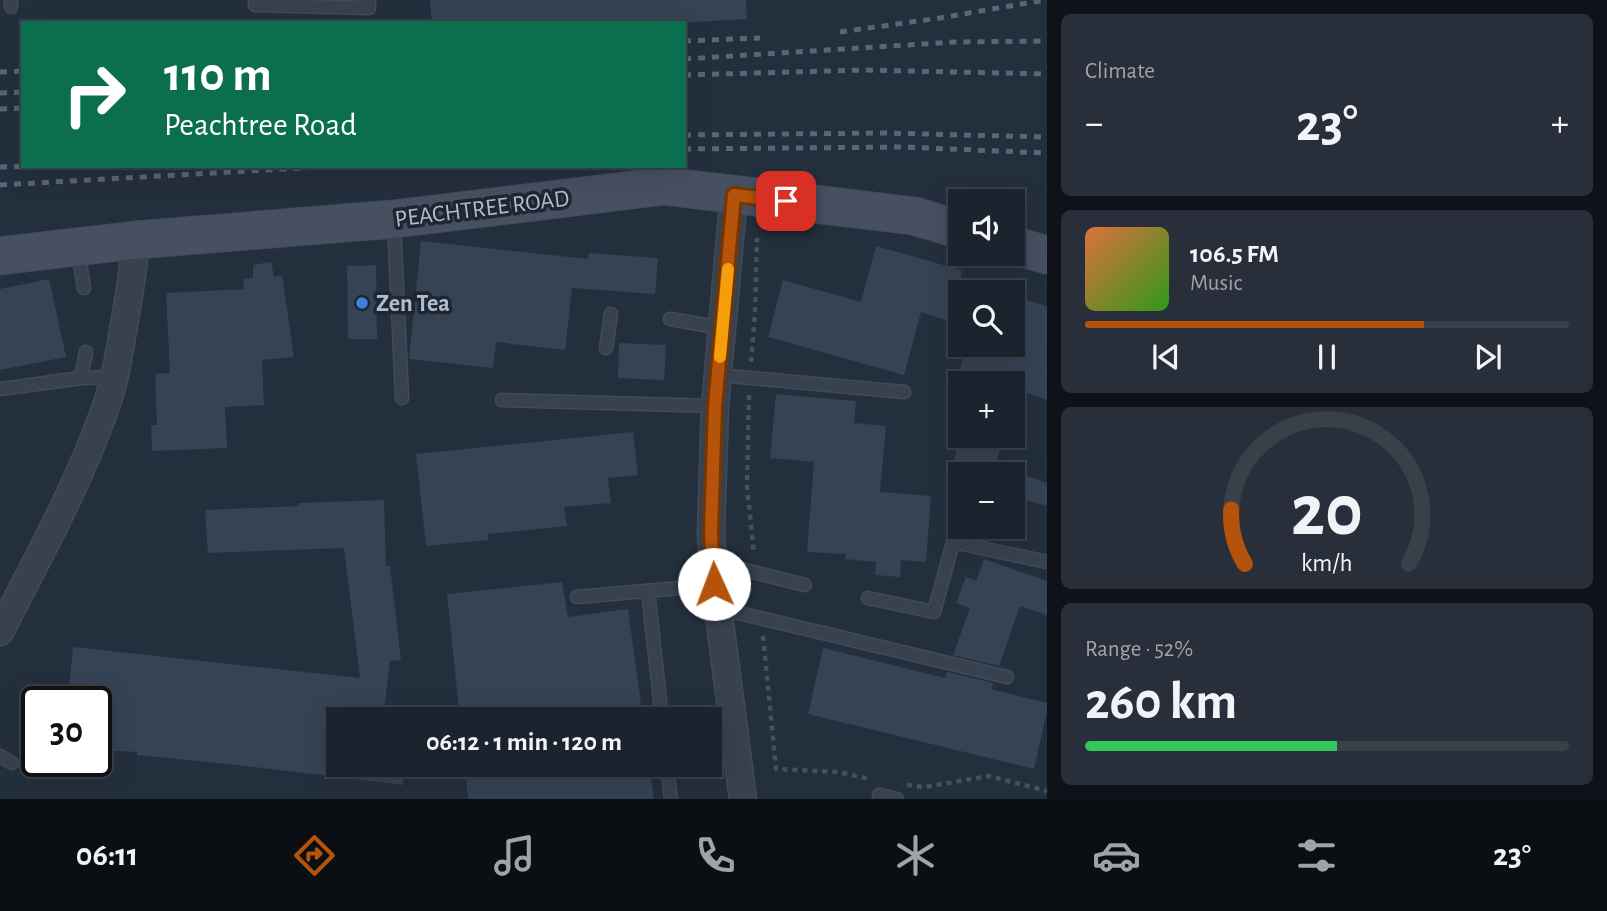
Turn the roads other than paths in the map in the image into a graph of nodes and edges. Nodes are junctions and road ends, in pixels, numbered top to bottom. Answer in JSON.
{"nodes":[{"id":1,"x":255,"y":0,"type":"edge"},
{"id":2,"x":369,"y":0,"type":"edge"},
{"id":3,"x":734,"y":195,"type":"junction"},
{"id":4,"x":394,"y":219,"type":"junction"},
{"id":5,"x":948,"y":226,"type":"edge"},
{"id":6,"x":136,"y":240,"type":"junction"},
{"id":7,"x":77,"y":247,"type":"junction"},
{"id":8,"x":1025,"y":249,"type":"edge"},
{"id":9,"x":1047,"y":255,"type":"edge"},
{"id":10,"x":0,"y":256,"type":"edge"},
{"id":11,"x":84,"y":288,"type":"dead end"},
{"id":12,"x":611,"y":314,"type":"dead end"},
{"id":13,"x":670,"y":319,"type":"dead end"},
{"id":14,"x":722,"y":328,"type":"junction"},
{"id":15,"x":606,"y":348,"type":"dead end"},
{"id":16,"x":86,"y":352,"type":"dead end"},
{"id":17,"x":718,"y":375,"type":"junction"},
{"id":18,"x":115,"y":377,"type":"junction"},
{"id":19,"x":80,"y":378,"type":"junction"},
{"id":20,"x":0,"y":389,"type":"edge"},
{"id":21,"x":904,"y":392,"type":"dead end"},
{"id":22,"x":402,"y":398,"type":"dead end"},
{"id":23,"x":502,"y":400,"type":"dead end"},
{"id":24,"x":715,"y":406,"type":"junction"},
{"id":25,"x":1047,"y":562,"type":"edge"},
{"id":26,"x":715,"y":585,"type":"junction"},
{"id":27,"x":805,"y":585,"type":"dead end"},
{"id":28,"x":648,"y":591,"type":"junction"},
{"id":29,"x":577,"y":597,"type":"dead end"},
{"id":30,"x":868,"y":598,"type":"dead end"},
{"id":31,"x":0,"y":632,"type":"edge"},
{"id":32,"x":1007,"y":677,"type":"dead end"},
{"id":33,"x":661,"y":707,"type":"edge"},
{"id":34,"x":0,"y":756,"type":"edge"},
{"id":35,"x":12,"y":763,"type":"dead end"},
{"id":36,"x":668,"y":777,"type":"edge"},
{"id":37,"x":878,"y":795,"type":"dead end"},
{"id":38,"x":671,"y":799,"type":"edge"},
{"id":39,"x":743,"y":799,"type":"edge"},
{"id":40,"x":897,"y":799,"type":"edge"}],
"edges":[{"from":1,"to":2,"type":"lane"},
{"from":3,"to":4,"type":"street","name":"PEACHTREE ROAD"},
{"from":3,"to":5,"type":"street","name":"PEACHTREE ROAD"},
{"from":3,"to":14,"type":"street"},
{"from":4,"to":6,"type":"street","name":"PEACHTREE ROAD"},
{"from":4,"to":22,"type":"lane"},
{"from":6,"to":7,"type":"street","name":"PEACHTREE ROAD"},
{"from":6,"to":18,"type":"street"},
{"from":7,"to":10,"type":"street","name":"PEACHTREE ROAD"},
{"from":7,"to":11,"type":"lane"},
{"from":8,"to":9,"type":"street"},
{"from":12,"to":15,"type":"lane"},
{"from":13,"to":14,"type":"lane"},
{"from":14,"to":17,"type":"street"},
{"from":16,"to":19,"type":"lane"},
{"from":17,"to":21,"type":"lane"},
{"from":17,"to":24,"type":"street"},
{"from":18,"to":19,"type":"lane"},
{"from":18,"to":31,"type":"street"},
{"from":19,"to":20,"type":"lane"},
{"from":23,"to":24,"type":"lane"},
{"from":24,"to":26,"type":"street"},
{"from":25,"to":30,"type":"lane"},
{"from":26,"to":27,"type":"lane"},
{"from":26,"to":28,"type":"lane"},
{"from":26,"to":32,"type":"lane"},
{"from":26,"to":39,"type":"street"},
{"from":28,"to":29,"type":"lane"},
{"from":28,"to":33,"type":"lane"},
{"from":34,"to":35,"type":"lane"},
{"from":36,"to":38,"type":"lane"},
{"from":37,"to":40,"type":"lane"}]}
